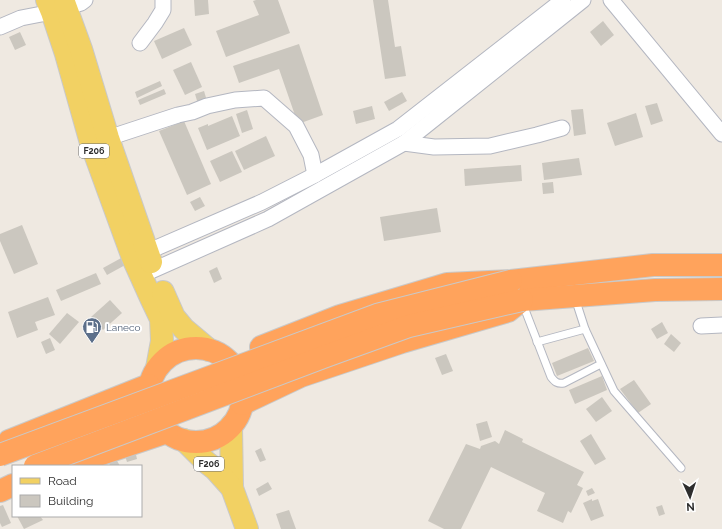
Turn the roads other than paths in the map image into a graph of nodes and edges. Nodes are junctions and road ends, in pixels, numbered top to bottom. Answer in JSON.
{"nodes":[{"id":1,"x":163,"y":0,"type":"edge"},
{"id":2,"x":563,"y":0,"type":"edge"},
{"id":3,"x":584,"y":0,"type":"edge"},
{"id":4,"x":611,"y":0,"type":"edge"},
{"id":5,"x":63,"y":4,"type":"edge"},
{"id":6,"x":0,"y":26,"type":"edge"},
{"id":7,"x":140,"y":43,"type":"dead end"},
{"id":8,"x":562,"y":128,"type":"dead end"},
{"id":9,"x":722,"y":134,"type":"edge"},
{"id":10,"x":108,"y":138,"type":"junction"},
{"id":11,"x":404,"y":143,"type":"junction"},
{"id":12,"x":315,"y":175,"type":"junction"},
{"id":13,"x":144,"y":264,"type":"junction"},
{"id":14,"x":722,"y":265,"type":"edge"},
{"id":15,"x":511,"y":281,"type":"junction"},
{"id":16,"x":722,"y":289,"type":"edge"},
{"id":17,"x":575,"y":296,"type":"junction"},
{"id":18,"x":522,"y":300,"type":"junction"},
{"id":19,"x":722,"y":325,"type":"edge"},
{"id":20,"x":701,"y":326,"type":"dead end"},
{"id":21,"x":585,"y":329,"type":"junction"},
{"id":22,"x":537,"y":342,"type":"junction"},
{"id":23,"x":218,"y":355,"type":"junction"},
{"id":24,"x":601,"y":364,"type":"junction"},
{"id":25,"x":153,"y":376,"type":"junction"},
{"id":26,"x":242,"y":404,"type":"junction"},
{"id":27,"x":231,"y":426,"type":"junction"},
{"id":28,"x":176,"y":436,"type":"junction"},
{"id":29,"x":0,"y":444,"type":"edge"},
{"id":30,"x":0,"y":455,"type":"edge"},
{"id":31,"x":38,"y":465,"type":"edge"},
{"id":32,"x":70,"y":465,"type":"edge"},
{"id":33,"x":681,"y":468,"type":"dead end"},
{"id":34,"x":12,"y":474,"type":"edge"},
{"id":35,"x":0,"y":479,"type":"edge"},
{"id":36,"x":12,"y":485,"type":"edge"},
{"id":37,"x":232,"y":488,"type":"junction"},
{"id":38,"x":0,"y":491,"type":"edge"},
{"id":39,"x":248,"y":529,"type":"edge"}],
"edges":[{"from":1,"to":7,"type":"street"},
{"from":2,"to":12,"type":"street"},
{"from":3,"to":11,"type":"street"},
{"from":4,"to":9,"type":"street"},
{"from":5,"to":6,"type":"street"},
{"from":5,"to":10,"type":"main road","number":"F206"},
{"from":5,"to":13,"type":"main road","number":"F206"},
{"from":8,"to":11,"type":"street"},
{"from":10,"to":12,"type":"street"},
{"from":10,"to":13,"type":"main road","number":"F206"},
{"from":11,"to":13,"type":"street"},
{"from":12,"to":13,"type":"street"},
{"from":13,"to":23,"type":"main road","number":"F206"},
{"from":13,"to":25,"type":"main road","number":"F206"},
{"from":14,"to":15,"type":"highway"},
{"from":15,"to":23,"type":"highway"},
{"from":15,"to":30,"type":"highway","bridge":true},
{"from":16,"to":17,"type":"highway"},
{"from":17,"to":18,"type":"highway"},
{"from":17,"to":21,"type":"lane"},
{"from":18,"to":22,"type":"lane"},
{"from":18,"to":26,"type":"highway"},
{"from":18,"to":31,"type":"highway","bridge":true},
{"from":19,"to":20,"type":"street"},
{"from":21,"to":22,"type":"lane"},
{"from":21,"to":24,"type":"lane"},
{"from":22,"to":24,"type":"lane"},
{"from":23,"to":25,"type":"highway"},
{"from":23,"to":26,"type":"highway"},
{"from":24,"to":33,"type":"lane"},
{"from":25,"to":28,"type":"highway"},
{"from":25,"to":29,"type":"highway"},
{"from":26,"to":27,"type":"highway"},
{"from":27,"to":28,"type":"highway"},
{"from":27,"to":37,"type":"main road","number":"F206"},
{"from":28,"to":32,"type":"highway"},
{"from":28,"to":37,"type":"main road","number":"F206"},
{"from":34,"to":35,"type":"highway"},
{"from":36,"to":38,"type":"highway"},
{"from":37,"to":39,"type":"main road","number":"F206"}]}
